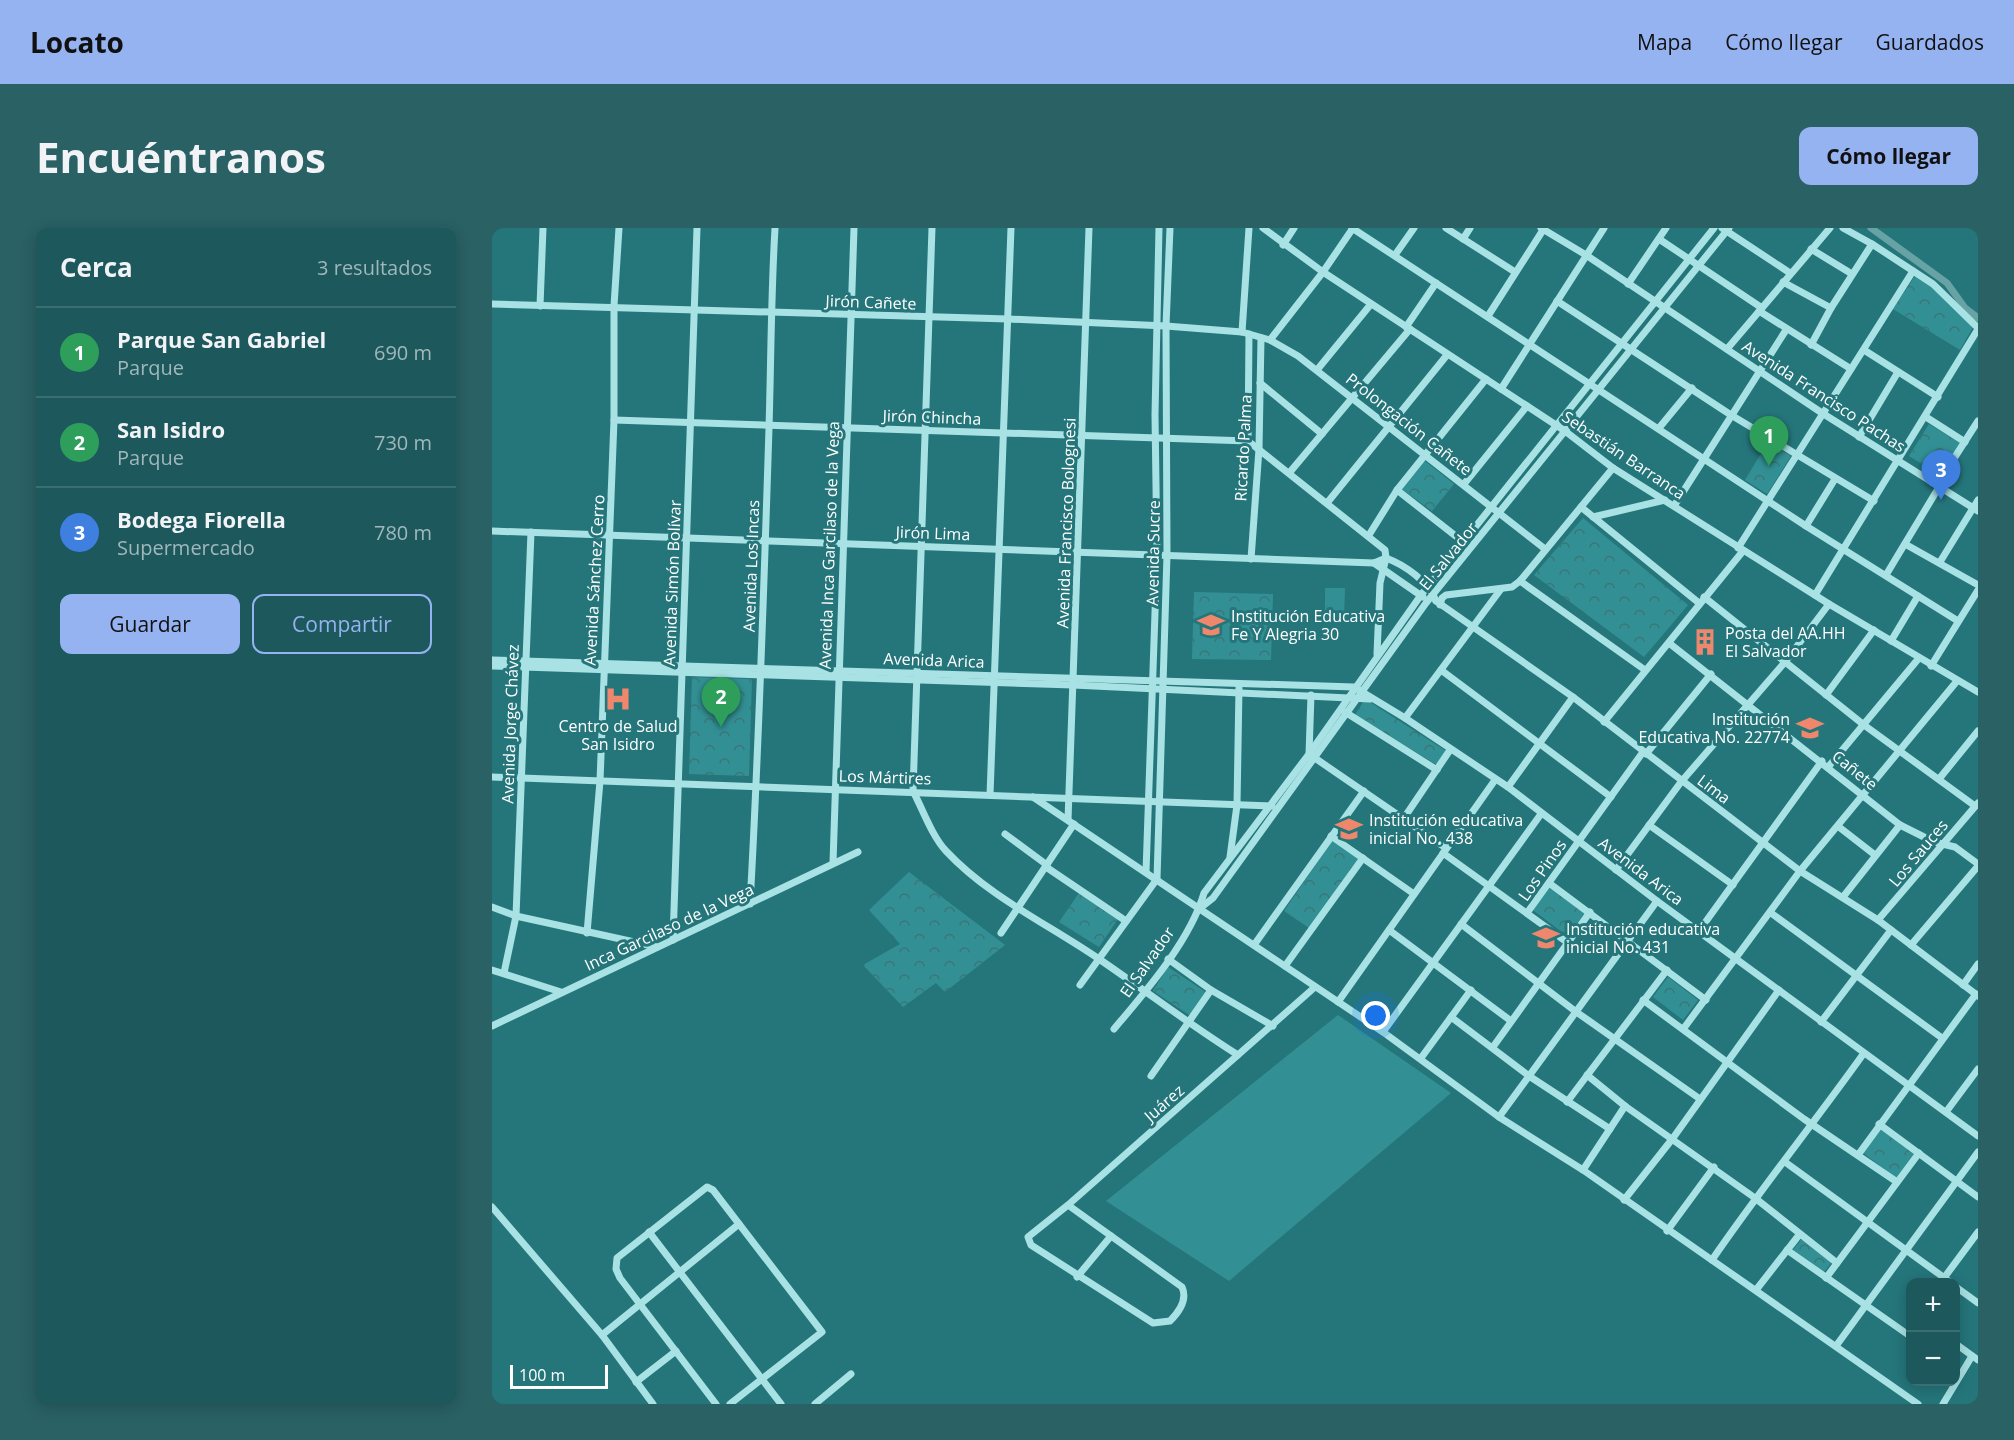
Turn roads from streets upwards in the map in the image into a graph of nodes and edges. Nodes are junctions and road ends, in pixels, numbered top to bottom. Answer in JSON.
{"nodes":[{"id":1,"x":543,"y":228,"type":"edge"},
{"id":2,"x":619,"y":228,"type":"edge"},
{"id":3,"x":697,"y":228,"type":"edge"},
{"id":4,"x":775,"y":228,"type":"edge"},
{"id":5,"x":854,"y":228,"type":"edge"},
{"id":6,"x":932,"y":228,"type":"edge"},
{"id":7,"x":1011,"y":228,"type":"edge"},
{"id":8,"x":1089,"y":228,"type":"edge"},
{"id":9,"x":1159,"y":228,"type":"edge"},
{"id":10,"x":1170,"y":228,"type":"edge"},
{"id":11,"x":1250,"y":228,"type":"edge"},
{"id":12,"x":1263,"y":228,"type":"edge"},
{"id":13,"x":1294,"y":228,"type":"edge"},
{"id":14,"x":1352,"y":228,"type":"edge"},
{"id":15,"x":1414,"y":228,"type":"edge"},
{"id":16,"x":1446,"y":228,"type":"edge"},
{"id":17,"x":1470,"y":228,"type":"edge"},
{"id":18,"x":1604,"y":228,"type":"edge"},
{"id":19,"x":1666,"y":228,"type":"edge"},
{"id":20,"x":1714,"y":228,"type":"edge"},
{"id":21,"x":1830,"y":228,"type":"edge"},
{"id":22,"x":1843,"y":228,"type":"edge"},
{"id":23,"x":1542,"y":229,"type":"edge"},
{"id":24,"x":1726,"y":229,"type":"edge"},
{"id":25,"x":1463,"y":239,"type":"junction"},
{"id":26,"x":1659,"y":239,"type":"junction"},
{"id":27,"x":1872,"y":244,"type":"junction"},
{"id":28,"x":1283,"y":245,"type":"junction"},
{"id":29,"x":1811,"y":249,"type":"junction"},
{"id":30,"x":1395,"y":255,"type":"junction"},
{"id":31,"x":1586,"y":255,"type":"junction"},
{"id":32,"x":1690,"y":259,"type":"junction"},
{"id":33,"x":1699,"y":266,"type":"junction"},
{"id":34,"x":1913,"y":271,"type":"junction"},
{"id":35,"x":1323,"y":272,"type":"junction"},
{"id":36,"x":1515,"y":272,"type":"junction"},
{"id":37,"x":1790,"y":273,"type":"junction"},
{"id":38,"x":1852,"y":274,"type":"junction"},
{"id":39,"x":1783,"y":282,"type":"junction"},
{"id":40,"x":1436,"y":283,"type":"junction"},
{"id":41,"x":1628,"y":284,"type":"junction"},
{"id":42,"x":1557,"y":301,"type":"junction"},
{"id":43,"x":1656,"y":302,"type":"junction"},
{"id":44,"x":492,"y":304,"type":"edge"},
{"id":45,"x":1371,"y":304,"type":"junction"},
{"id":46,"x":540,"y":306,"type":"junction"},
{"id":47,"x":614,"y":306,"type":"junction"},
{"id":48,"x":1665,"y":307,"type":"junction"},
{"id":49,"x":1831,"y":308,"type":"junction"},
{"id":50,"x":692,"y":309,"type":"junction"},
{"id":51,"x":1760,"y":309,"type":"junction"},
{"id":52,"x":770,"y":311,"type":"junction"},
{"id":53,"x":849,"y":315,"type":"junction"},
{"id":54,"x":1488,"y":316,"type":"junction"},
{"id":55,"x":929,"y":318,"type":"junction"},
{"id":56,"x":1008,"y":319,"type":"junction"},
{"id":57,"x":1086,"y":322,"type":"junction"},
{"id":58,"x":1156,"y":326,"type":"junction"},
{"id":59,"x":1166,"y":326,"type":"junction"},
{"id":60,"x":1408,"y":328,"type":"junction"},
{"id":61,"x":1978,"y":329,"type":"edge"},
{"id":62,"x":1786,"y":330,"type":"junction"},
{"id":63,"x":1245,"y":333,"type":"junction"},
{"id":64,"x":1266,"y":339,"type":"junction"},
{"id":65,"x":1529,"y":343,"type":"junction"},
{"id":66,"x":1622,"y":344,"type":"junction"},
{"id":67,"x":1811,"y":345,"type":"junction"},
{"id":68,"x":1727,"y":349,"type":"junction"},
{"id":69,"x":1631,"y":350,"type":"junction"},
{"id":70,"x":1864,"y":350,"type":"junction"},
{"id":71,"x":1447,"y":355,"type":"junction"},
{"id":72,"x":1851,"y":369,"type":"junction"},
{"id":73,"x":1317,"y":370,"type":"junction"},
{"id":74,"x":1757,"y":371,"type":"junction"},
{"id":75,"x":1898,"y":372,"type":"junction"},
{"id":76,"x":1486,"y":379,"type":"junction"},
{"id":77,"x":1260,"y":383,"type":"junction"},
{"id":78,"x":1591,"y":384,"type":"junction"},
{"id":79,"x":1501,"y":388,"type":"junction"},
{"id":80,"x":1692,"y":388,"type":"junction"},
{"id":81,"x":1599,"y":389,"type":"junction"},
{"id":82,"x":1938,"y":397,"type":"junction"},
{"id":83,"x":1352,"y":398,"type":"junction"},
{"id":84,"x":1527,"y":406,"type":"junction"},
{"id":85,"x":1822,"y":413,"type":"junction"},
{"id":86,"x":1731,"y":415,"type":"junction"},
{"id":87,"x":1926,"y":417,"type":"junction"},
{"id":88,"x":614,"y":420,"type":"junction"},
{"id":89,"x":1978,"y":421,"type":"edge"},
{"id":90,"x":690,"y":422,"type":"junction"},
{"id":91,"x":769,"y":424,"type":"junction"},
{"id":92,"x":1556,"y":425,"type":"junction"},
{"id":93,"x":1390,"y":427,"type":"junction"},
{"id":94,"x":848,"y":428,"type":"junction"},
{"id":95,"x":1659,"y":428,"type":"junction"},
{"id":96,"x":925,"y":430,"type":"junction"},
{"id":97,"x":1565,"y":431,"type":"junction"},
{"id":98,"x":1003,"y":433,"type":"junction"},
{"id":99,"x":1322,"y":434,"type":"junction"},
{"id":100,"x":1082,"y":435,"type":"junction"},
{"id":101,"x":1858,"y":437,"type":"junction"},
{"id":102,"x":1155,"y":438,"type":"junction"},
{"id":103,"x":1167,"y":438,"type":"junction"},
{"id":104,"x":1248,"y":441,"type":"junction"},
{"id":105,"x":1965,"y":442,"type":"junction"},
{"id":106,"x":1259,"y":449,"type":"junction"},
{"id":107,"x":1426,"y":454,"type":"junction"},
{"id":108,"x":1797,"y":454,"type":"junction"},
{"id":109,"x":1705,"y":459,"type":"junction"},
{"id":110,"x":1899,"y":460,"type":"junction"},
{"id":111,"x":1613,"y":468,"type":"junction"},
{"id":112,"x":1290,"y":472,"type":"junction"},
{"id":113,"x":1835,"y":479,"type":"junction"},
{"id":114,"x":1464,"y":484,"type":"junction"},
{"id":115,"x":1938,"y":486,"type":"junction"},
{"id":116,"x":1397,"y":490,"type":"junction"},
{"id":117,"x":1665,"y":500,"type":"junction"},
{"id":118,"x":1978,"y":500,"type":"edge"},
{"id":119,"x":1769,"y":501,"type":"junction"},
{"id":120,"x":1874,"y":501,"type":"junction"},
{"id":121,"x":1327,"y":503,"type":"junction"},
{"id":122,"x":1491,"y":506,"type":"junction"},
{"id":123,"x":1674,"y":506,"type":"junction"},
{"id":124,"x":1581,"y":507,"type":"junction"},
{"id":125,"x":1976,"y":509,"type":"edge"},
{"id":126,"x":1500,"y":513,"type":"junction"},
{"id":127,"x":1593,"y":517,"type":"junction"},
{"id":128,"x":1806,"y":526,"type":"junction"},
{"id":129,"x":492,"y":531,"type":"edge"},
{"id":130,"x":531,"y":532,"type":"junction"},
{"id":131,"x":610,"y":534,"type":"junction"},
{"id":132,"x":1369,"y":535,"type":"junction"},
{"id":133,"x":687,"y":538,"type":"junction"},
{"id":134,"x":765,"y":541,"type":"junction"},
{"id":135,"x":1462,"y":541,"type":"junction"},
{"id":136,"x":844,"y":543,"type":"junction"},
{"id":137,"x":1905,"y":544,"type":"junction"},
{"id":138,"x":921,"y":546,"type":"junction"},
{"id":139,"x":1000,"y":549,"type":"junction"},
{"id":140,"x":1545,"y":549,"type":"junction"},
{"id":141,"x":1741,"y":550,"type":"junction"},
{"id":142,"x":1844,"y":550,"type":"junction"},
{"id":143,"x":1079,"y":551,"type":"junction"},
{"id":144,"x":1156,"y":555,"type":"junction"},
{"id":145,"x":1167,"y":555,"type":"junction"},
{"id":146,"x":1386,"y":558,"type":"junction"},
{"id":147,"x":1251,"y":559,"type":"junction"},
{"id":148,"x":1940,"y":562,"type":"junction"},
{"id":149,"x":1374,"y":563,"type":"junction"},
{"id":150,"x":1383,"y":570,"type":"junction"},
{"id":151,"x":1886,"y":575,"type":"junction"},
{"id":152,"x":1520,"y":581,"type":"junction"},
{"id":153,"x":1978,"y":585,"type":"edge"},
{"id":154,"x":1427,"y":587,"type":"junction"},
{"id":155,"x":1501,"y":589,"type":"junction"},
{"id":156,"x":1978,"y":590,"type":"edge"},
{"id":157,"x":1421,"y":595,"type":"junction"},
{"id":158,"x":1815,"y":595,"type":"junction"},
{"id":159,"x":1918,"y":596,"type":"junction"},
{"id":160,"x":1435,"y":600,"type":"junction"},
{"id":161,"x":1701,"y":600,"type":"junction"},
{"id":162,"x":1829,"y":604,"type":"junction"},
{"id":163,"x":1958,"y":621,"type":"junction"},
{"id":164,"x":1474,"y":627,"type":"junction"},
{"id":165,"x":1874,"y":630,"type":"junction"},
{"id":166,"x":1891,"y":641,"type":"junction"},
{"id":167,"x":1669,"y":643,"type":"junction"},
{"id":168,"x":1377,"y":655,"type":"junction"},
{"id":169,"x":1919,"y":658,"type":"junction"},
{"id":170,"x":492,"y":660,"type":"edge"},
{"id":171,"x":1785,"y":662,"type":"junction"},
{"id":172,"x":526,"y":664,"type":"junction"},
{"id":173,"x":492,"y":666,"type":"edge"},
{"id":174,"x":1931,"y":666,"type":"junction"},
{"id":175,"x":603,"y":667,"type":"junction"},
{"id":176,"x":682,"y":670,"type":"junction"},
{"id":177,"x":1441,"y":670,"type":"junction"},
{"id":178,"x":1645,"y":670,"type":"junction"},
{"id":179,"x":761,"y":671,"type":"junction"},
{"id":180,"x":838,"y":674,"type":"junction"},
{"id":181,"x":1711,"y":674,"type":"junction"},
{"id":182,"x":916,"y":676,"type":"junction"},
{"id":183,"x":994,"y":679,"type":"junction"},
{"id":184,"x":1073,"y":681,"type":"junction"},
{"id":185,"x":1957,"y":681,"type":"junction"},
{"id":186,"x":1239,"y":683,"type":"junction"},
{"id":187,"x":1152,"y":685,"type":"junction"},
{"id":188,"x":1163,"y":685,"type":"junction"},
{"id":189,"x":1354,"y":687,"type":"junction"},
{"id":190,"x":1364,"y":691,"type":"junction"},
{"id":191,"x":1239,"y":692,"type":"junction"},
{"id":192,"x":1978,"y":692,"type":"edge"},
{"id":193,"x":1826,"y":694,"type":"junction"},
{"id":194,"x":1311,"y":695,"type":"junction"},
{"id":195,"x":1348,"y":697,"type":"junction"},
{"id":196,"x":1573,"y":697,"type":"junction"},
{"id":197,"x":1358,"y":699,"type":"junction"},
{"id":198,"x":1370,"y":699,"type":"junction"},
{"id":199,"x":1748,"y":703,"type":"junction"},
{"id":200,"x":1339,"y":708,"type":"junction"},
{"id":201,"x":1347,"y":714,"type":"junction"},
{"id":202,"x":1405,"y":718,"type":"junction"},
{"id":203,"x":1604,"y":722,"type":"junction"},
{"id":204,"x":1864,"y":725,"type":"junction"},
{"id":205,"x":1978,"y":731,"type":"edge"},
{"id":206,"x":1539,"y":743,"type":"junction"},
{"id":207,"x":1450,"y":750,"type":"junction"},
{"id":208,"x":1902,"y":751,"type":"junction"},
{"id":209,"x":1644,"y":753,"type":"junction"},
{"id":210,"x":1312,"y":756,"type":"junction"},
{"id":211,"x":1822,"y":761,"type":"junction"},
{"id":212,"x":1829,"y":766,"type":"junction"},
{"id":213,"x":1437,"y":770,"type":"junction"},
{"id":214,"x":492,"y":777,"type":"edge"},
{"id":215,"x":522,"y":778,"type":"junction"},
{"id":216,"x":1939,"y":779,"type":"junction"},
{"id":217,"x":1495,"y":780,"type":"junction"},
{"id":218,"x":600,"y":781,"type":"junction"},
{"id":219,"x":678,"y":782,"type":"junction"},
{"id":220,"x":1681,"y":782,"type":"junction"},
{"id":221,"x":757,"y":786,"type":"junction"},
{"id":222,"x":1508,"y":787,"type":"junction"},
{"id":223,"x":835,"y":789,"type":"junction"},
{"id":224,"x":913,"y":791,"type":"junction"},
{"id":225,"x":1364,"y":791,"type":"junction"},
{"id":226,"x":990,"y":795,"type":"junction"},
{"id":227,"x":1865,"y":796,"type":"junction"},
{"id":228,"x":1033,"y":797,"type":"junction"},
{"id":229,"x":1611,"y":797,"type":"junction"},
{"id":230,"x":1069,"y":798,"type":"junction"},
{"id":231,"x":1149,"y":800,"type":"junction"},
{"id":232,"x":1160,"y":801,"type":"junction"},
{"id":233,"x":1977,"y":804,"type":"edge"},
{"id":234,"x":1237,"y":805,"type":"junction"},
{"id":235,"x":1269,"y":806,"type":"junction"},
{"id":236,"x":1278,"y":806,"type":"junction"},
{"id":237,"x":1540,"y":814,"type":"junction"},
{"id":238,"x":1404,"y":818,"type":"junction"},
{"id":239,"x":1071,"y":822,"type":"junction"},
{"id":240,"x":1649,"y":825,"type":"junction"},
{"id":241,"x":1900,"y":825,"type":"junction"},
{"id":242,"x":1839,"y":827,"type":"junction"},
{"id":243,"x":1005,"y":834,"type":"dead end"},
{"id":244,"x":1331,"y":836,"type":"junction"},
{"id":245,"x":1578,"y":842,"type":"junction"},
{"id":246,"x":1761,"y":842,"type":"junction"},
{"id":247,"x":1943,"y":844,"type":"junction"},
{"id":248,"x":1445,"y":850,"type":"junction"},
{"id":249,"x":858,"y":852,"type":"dead end"},
{"id":250,"x":1875,"y":855,"type":"junction"},
{"id":251,"x":1363,"y":858,"type":"junction"},
{"id":252,"x":1230,"y":859,"type":"junction"},
{"id":253,"x":833,"y":863,"type":"junction"},
{"id":254,"x":1978,"y":865,"type":"edge"},
{"id":255,"x":1047,"y":866,"type":"junction"},
{"id":256,"x":1616,"y":870,"type":"junction"},
{"id":257,"x":1800,"y":871,"type":"junction"},
{"id":258,"x":1146,"y":872,"type":"junction"},
{"id":259,"x":1157,"y":879,"type":"junction"},
{"id":260,"x":1549,"y":882,"type":"junction"},
{"id":261,"x":1733,"y":885,"type":"junction"},
{"id":262,"x":1489,"y":886,"type":"junction"},
{"id":263,"x":1414,"y":894,"type":"junction"},
{"id":264,"x":1843,"y":897,"type":"junction"},
{"id":265,"x":1657,"y":901,"type":"junction"},
{"id":266,"x":750,"y":904,"type":"junction"},
{"id":267,"x":492,"y":907,"type":"edge"},
{"id":268,"x":1016,"y":907,"type":"junction"},
{"id":269,"x":1199,"y":909,"type":"junction"},
{"id":270,"x":1590,"y":912,"type":"junction"},
{"id":271,"x":1527,"y":913,"type":"junction"},
{"id":272,"x":1770,"y":913,"type":"junction"},
{"id":273,"x":516,"y":916,"type":"junction"},
{"id":274,"x":1878,"y":920,"type":"junction"},
{"id":275,"x":1126,"y":921,"type":"junction"},
{"id":276,"x":1461,"y":924,"type":"junction"},
{"id":277,"x":1389,"y":930,"type":"junction"},
{"id":278,"x":1891,"y":930,"type":"junction"},
{"id":279,"x":1699,"y":931,"type":"junction"},
{"id":280,"x":587,"y":933,"type":"junction"},
{"id":281,"x":1001,"y":933,"type":"dead end"},
{"id":282,"x":673,"y":940,"type":"junction"},
{"id":283,"x":1629,"y":940,"type":"junction"},
{"id":284,"x":1568,"y":943,"type":"junction"},
{"id":285,"x":1254,"y":945,"type":"junction"},
{"id":286,"x":1911,"y":945,"type":"junction"},
{"id":287,"x":657,"y":947,"type":"junction"},
{"id":288,"x":1736,"y":958,"type":"junction"},
{"id":289,"x":1099,"y":959,"type":"junction"},
{"id":290,"x":1168,"y":959,"type":"junction"},
{"id":291,"x":1433,"y":961,"type":"junction"},
{"id":292,"x":1978,"y":964,"type":"edge"},
{"id":293,"x":1285,"y":966,"type":"junction"},
{"id":294,"x":492,"y":970,"type":"edge"},
{"id":295,"x":1667,"y":970,"type":"junction"},
{"id":296,"x":504,"y":973,"type":"junction"},
{"id":297,"x":1856,"y":976,"type":"junction"},
{"id":298,"x":1538,"y":982,"type":"junction"},
{"id":299,"x":1963,"y":984,"type":"junction"},
{"id":300,"x":1080,"y":985,"type":"dead end"},
{"id":301,"x":1315,"y":987,"type":"junction"},
{"id":302,"x":1211,"y":990,"type":"junction"},
{"id":303,"x":1471,"y":990,"type":"junction"},
{"id":304,"x":1779,"y":990,"type":"junction"},
{"id":305,"x":561,"y":992,"type":"junction"},
{"id":306,"x":1144,"y":992,"type":"junction"},
{"id":307,"x":1977,"y":995,"type":"edge"},
{"id":308,"x":1706,"y":999,"type":"junction"},
{"id":309,"x":1643,"y":1000,"type":"junction"},
{"id":310,"x":1338,"y":1002,"type":"junction"},
{"id":311,"x":1575,"y":1011,"type":"junction"},
{"id":312,"x":1451,"y":1017,"type":"junction"},
{"id":313,"x":1511,"y":1021,"type":"junction"},
{"id":314,"x":1821,"y":1022,"type":"junction"},
{"id":315,"x":1188,"y":1024,"type":"junction"},
{"id":316,"x":492,"y":1026,"type":"edge"},
{"id":317,"x":1273,"y":1026,"type":"junction"},
{"id":318,"x":1684,"y":1028,"type":"junction"},
{"id":319,"x":1114,"y":1029,"type":"dead end"},
{"id":320,"x":1383,"y":1032,"type":"junction"},
{"id":321,"x":1942,"y":1038,"type":"junction"},
{"id":322,"x":1613,"y":1039,"type":"junction"},
{"id":323,"x":1493,"y":1047,"type":"junction"},
{"id":324,"x":1864,"y":1053,"type":"junction"},
{"id":325,"x":1238,"y":1055,"type":"junction"},
{"id":326,"x":1421,"y":1058,"type":"junction"},
{"id":327,"x":1727,"y":1062,"type":"junction"},
{"id":328,"x":1978,"y":1069,"type":"edge"},
{"id":329,"x":1587,"y":1075,"type":"junction"},
{"id":330,"x":1151,"y":1076,"type":"dead end"},
{"id":331,"x":1529,"y":1076,"type":"junction"},
{"id":332,"x":1909,"y":1083,"type":"junction"},
{"id":333,"x":1700,"y":1099,"type":"junction"},
{"id":334,"x":1568,"y":1102,"type":"junction"},
{"id":335,"x":1624,"y":1106,"type":"junction"},
{"id":336,"x":1946,"y":1112,"type":"junction"},
{"id":337,"x":1499,"y":1117,"type":"junction"},
{"id":338,"x":1812,"y":1124,"type":"junction"},
{"id":339,"x":1879,"y":1125,"type":"junction"},
{"id":340,"x":1611,"y":1129,"type":"junction"},
{"id":341,"x":1978,"y":1136,"type":"edge"},
{"id":342,"x":1673,"y":1138,"type":"junction"},
{"id":343,"x":1978,"y":1152,"type":"edge"},
{"id":344,"x":1919,"y":1153,"type":"junction"},
{"id":345,"x":1858,"y":1155,"type":"junction"},
{"id":346,"x":1785,"y":1162,"type":"junction"},
{"id":347,"x":1714,"y":1167,"type":"junction"},
{"id":348,"x":1583,"y":1170,"type":"junction"},
{"id":349,"x":1957,"y":1181,"type":"junction"},
{"id":350,"x":1897,"y":1182,"type":"junction"},
{"id":351,"x":1978,"y":1197,"type":"edge"},
{"id":352,"x":1755,"y":1198,"type":"junction"},
{"id":353,"x":1624,"y":1200,"type":"junction"},
{"id":354,"x":1068,"y":1205,"type":"junction"},
{"id":355,"x":492,"y":1207,"type":"edge"},
{"id":356,"x":1868,"y":1221,"type":"junction"},
{"id":357,"x":739,"y":1224,"type":"junction"},
{"id":358,"x":1667,"y":1231,"type":"junction"},
{"id":359,"x":649,"y":1232,"type":"junction"},
{"id":360,"x":1978,"y":1232,"type":"edge"},
{"id":361,"x":1799,"y":1235,"type":"junction"},
{"id":362,"x":1111,"y":1236,"type":"junction"},
{"id":363,"x":1975,"y":1243,"type":"edge"},
{"id":364,"x":1787,"y":1250,"type":"junction"},
{"id":365,"x":1906,"y":1250,"type":"junction"},
{"id":366,"x":1712,"y":1260,"type":"junction"},
{"id":367,"x":1837,"y":1263,"type":"junction"},
{"id":368,"x":679,"y":1271,"type":"junction"},
{"id":369,"x":1077,"y":1277,"type":"junction"},
{"id":370,"x":1826,"y":1278,"type":"junction"},
{"id":371,"x":1941,"y":1278,"type":"edge"},
{"id":372,"x":1947,"y":1278,"type":"edge"},
{"id":373,"x":1756,"y":1290,"type":"junction"},
{"id":374,"x":1960,"y":1290,"type":"edge"},
{"id":375,"x":639,"y":1303,"type":"junction"},
{"id":376,"x":1978,"y":1304,"type":"edge"},
{"id":377,"x":1866,"y":1305,"type":"junction"},
{"id":378,"x":1906,"y":1333,"type":"edge"},
{"id":379,"x":602,"y":1335,"type":"junction"},
{"id":380,"x":1836,"y":1346,"type":"junction"},
{"id":381,"x":1960,"y":1347,"type":"edge"},
{"id":382,"x":676,"y":1351,"type":"junction"},
{"id":383,"x":1975,"y":1358,"type":"edge"},
{"id":384,"x":1960,"y":1369,"type":"edge"},
{"id":385,"x":1963,"y":1371,"type":"junction"},
{"id":386,"x":851,"y":1374,"type":"dead end"},
{"id":387,"x":761,"y":1380,"type":"junction"},
{"id":388,"x":636,"y":1382,"type":"junction"},
{"id":389,"x":652,"y":1404,"type":"edge"},
{"id":390,"x":716,"y":1404,"type":"edge"},
{"id":391,"x":730,"y":1404,"type":"edge"},
{"id":392,"x":781,"y":1404,"type":"edge"},
{"id":393,"x":815,"y":1404,"type":"edge"},
{"id":394,"x":1918,"y":1404,"type":"edge"},
{"id":395,"x":1943,"y":1404,"type":"edge"}],
"edges":[{"from":1,"to":46,"type":"street"},
{"from":2,"to":47,"type":"street","name":"Avenida Sánchez Cerro"},
{"from":3,"to":50,"type":"street","name":"Avenida Simón Bolívar"},
{"from":4,"to":52,"type":"street","name":"Avenida Los Incas"},
{"from":5,"to":53,"type":"street","name":"Avenida Inca Garcilaso de la Vega"},
{"from":6,"to":55,"type":"street"},
{"from":7,"to":56,"type":"street"},
{"from":8,"to":57,"type":"street","name":"Avenida Francisco Bolognesi"},
{"from":9,"to":58,"type":"street","name":"Avenida Sucre"},
{"from":10,"to":59,"type":"street","name":"Avenida Sucre"},
{"from":11,"to":63,"type":"street","name":"Ricardo Palma"},
{"from":12,"to":28,"type":"street","name":"Sebastián Barranca"},
{"from":13,"to":28,"type":"street"},
{"from":14,"to":30,"type":"street"},
{"from":14,"to":35,"type":"street"},
{"from":15,"to":30,"type":"street"},
{"from":16,"to":25,"type":"street"},
{"from":17,"to":25,"type":"street"},
{"from":18,"to":31,"type":"street"},
{"from":19,"to":26,"type":"street"},
{"from":20,"to":32,"type":"street","name":"El Salvador"},
{"from":21,"to":29,"type":"street"},
{"from":22,"to":27,"type":"street"},
{"from":23,"to":31,"type":"street","name":"Avenida Francisco Pachas"},
{"from":23,"to":36,"type":"street"},
{"from":24,"to":33,"type":"street","name":"El Salvador"},
{"from":24,"to":37,"type":"street"},
{"from":25,"to":36,"type":"street"},
{"from":26,"to":32,"type":"street"},
{"from":26,"to":41,"type":"street"},
{"from":27,"to":34,"type":"street"},
{"from":27,"to":38,"type":"street"},
{"from":28,"to":35,"type":"street","name":"Sebastián Barranca"},
{"from":29,"to":37,"type":"street"},
{"from":29,"to":38,"type":"street"},
{"from":30,"to":40,"type":"street"},
{"from":31,"to":41,"type":"street","name":"Avenida Francisco Pachas"},
{"from":31,"to":42,"type":"street"},
{"from":32,"to":33,"type":"street"},
{"from":32,"to":43,"type":"street","name":"El Salvador"},
{"from":33,"to":48,"type":"street","name":"El Salvador"},
{"from":33,"to":51,"type":"street"},
{"from":34,"to":61,"type":"street"},
{"from":34,"to":70,"type":"street"},
{"from":35,"to":45,"type":"street","name":"Sebastián Barranca"},
{"from":35,"to":64,"type":"street"},
{"from":36,"to":54,"type":"street"},
{"from":37,"to":39,"type":"street"},
{"from":38,"to":49,"type":"street"},
{"from":39,"to":49,"type":"street"},
{"from":39,"to":51,"type":"street"},
{"from":40,"to":54,"type":"street"},
{"from":40,"to":60,"type":"street"},
{"from":41,"to":43,"type":"street","name":"Avenida Francisco Pachas"},
{"from":42,"to":65,"type":"street"},
{"from":42,"to":66,"type":"street"},
{"from":43,"to":48,"type":"street","name":"Avenida Francisco Pachas"},
{"from":43,"to":66,"type":"street","name":"El Salvador"},
{"from":44,"to":46,"type":"street","name":"Jirón Cañete"},
{"from":45,"to":60,"type":"street","name":"Sebastián Barranca"},
{"from":45,"to":73,"type":"street"},
{"from":46,"to":47,"type":"street","name":"Jirón Cañete"},
{"from":47,"to":50,"type":"street","name":"Jirón Cañete"},
{"from":47,"to":88,"type":"street","name":"Avenida Sánchez Cerro"},
{"from":48,"to":68,"type":"street","name":"Avenida Francisco Pachas"},
{"from":48,"to":69,"type":"street","name":"El Salvador"},
{"from":49,"to":67,"type":"street"},
{"from":50,"to":52,"type":"street","name":"Jirón Cañete"},
{"from":50,"to":90,"type":"street","name":"Avenida Simón Bolívar"},
{"from":51,"to":62,"type":"street"},
{"from":51,"to":68,"type":"street"},
{"from":52,"to":53,"type":"street","name":"Jirón Cañete"},
{"from":52,"to":91,"type":"street","name":"Avenida Los Incas"},
{"from":53,"to":55,"type":"street","name":"Jirón Cañete"},
{"from":53,"to":94,"type":"street","name":"Avenida Inca Garcilaso de la Vega"},
{"from":54,"to":65,"type":"street"},
{"from":55,"to":56,"type":"street","name":"Jirón Cañete"},
{"from":55,"to":96,"type":"street"},
{"from":56,"to":57,"type":"street","name":"Jirón Cañete"},
{"from":56,"to":98,"type":"street"},
{"from":57,"to":58,"type":"street","name":"Jirón Cañete"},
{"from":57,"to":100,"type":"street","name":"Avenida Francisco Bolognesi"},
{"from":58,"to":59,"type":"street","name":"Jirón Cañete"},
{"from":58,"to":102,"type":"street","name":"Avenida Sucre"},
{"from":59,"to":63,"type":"street","name":"Jirón Cañete"},
{"from":59,"to":103,"type":"street","name":"Avenida Sucre"},
{"from":60,"to":71,"type":"street","name":"Sebastián Barranca"},
{"from":60,"to":83,"type":"street"},
{"from":61,"to":82,"type":"street"},
{"from":62,"to":67,"type":"street"},
{"from":62,"to":74,"type":"street"},
{"from":63,"to":64,"type":"street","name":"Prolongación Cañete"},
{"from":63,"to":104,"type":"street","name":"Ricardo Palma"},
{"from":64,"to":73,"type":"street","name":"Prolongación Cañete"},
{"from":64,"to":77,"type":"street","name":"Ricardo Palma"},
{"from":65,"to":78,"type":"street"},
{"from":65,"to":79,"type":"street"},
{"from":66,"to":69,"type":"street"},
{"from":66,"to":78,"type":"street","name":"El Salvador"},
{"from":67,"to":72,"type":"street"},
{"from":68,"to":74,"type":"street","name":"Avenida Francisco Pachas"},
{"from":69,"to":80,"type":"street"},
{"from":69,"to":81,"type":"street","name":"El Salvador"},
{"from":70,"to":72,"type":"street"},
{"from":70,"to":75,"type":"street"},
{"from":71,"to":76,"type":"street","name":"Sebastián Barranca"},
{"from":71,"to":93,"type":"street"},
{"from":72,"to":85,"type":"street"},
{"from":73,"to":83,"type":"street","name":"Prolongación Cañete"},
{"from":74,"to":85,"type":"street","name":"Avenida Francisco Pachas"},
{"from":74,"to":86,"type":"street"},
{"from":75,"to":82,"type":"street"},
{"from":75,"to":101,"type":"street"},
{"from":76,"to":79,"type":"street","name":"Sebastián Barranca"},
{"from":76,"to":107,"type":"street"},
{"from":77,"to":99,"type":"street"},
{"from":77,"to":106,"type":"street","name":"Ricardo Palma"},
{"from":78,"to":81,"type":"street"},
{"from":78,"to":92,"type":"street","name":"El Salvador"},
{"from":79,"to":84,"type":"street","name":"Sebastián Barranca"},
{"from":80,"to":86,"type":"street"},
{"from":80,"to":95,"type":"street"},
{"from":81,"to":95,"type":"street"},
{"from":81,"to":97,"type":"street","name":"El Salvador"},
{"from":82,"to":87,"type":"street"},
{"from":83,"to":93,"type":"street","name":"Prolongación Cañete"},
{"from":83,"to":99,"type":"street"},
{"from":84,"to":92,"type":"street","name":"Sebastián Barranca"},
{"from":84,"to":114,"type":"street"},
{"from":85,"to":101,"type":"street","name":"Avenida Francisco Pachas"},
{"from":85,"to":108,"type":"street"},
{"from":86,"to":108,"type":"street"},
{"from":86,"to":109,"type":"street"},
{"from":87,"to":105,"type":"street"},
{"from":87,"to":110,"type":"street"},
{"from":88,"to":90,"type":"street","name":"Jirón Chincha"},
{"from":88,"to":131,"type":"street","name":"Avenida Sánchez Cerro"},
{"from":89,"to":105,"type":"street"},
{"from":90,"to":91,"type":"street","name":"Jirón Chincha"},
{"from":90,"to":133,"type":"street","name":"Avenida Simón Bolívar"},
{"from":91,"to":94,"type":"street","name":"Jirón Chincha"},
{"from":91,"to":134,"type":"street","name":"Avenida Los Incas"},
{"from":92,"to":97,"type":"street","name":"Sebastián Barranca"},
{"from":92,"to":122,"type":"street","name":"El Salvador"},
{"from":93,"to":107,"type":"street","name":"Prolongación Cañete"},
{"from":93,"to":121,"type":"street"},
{"from":94,"to":96,"type":"street","name":"Jirón Chincha"},
{"from":94,"to":136,"type":"street","name":"Avenida Inca Garcilaso de la Vega"},
{"from":95,"to":109,"type":"street"},
{"from":96,"to":98,"type":"street","name":"Jirón Chincha"},
{"from":96,"to":138,"type":"street"},
{"from":97,"to":111,"type":"street","name":"Sebastián Barranca"},
{"from":97,"to":126,"type":"street","name":"El Salvador"},
{"from":98,"to":100,"type":"street","name":"Jirón Chincha"},
{"from":98,"to":139,"type":"street"},
{"from":99,"to":112,"type":"street"},
{"from":100,"to":102,"type":"street","name":"Jirón Chincha"},
{"from":100,"to":143,"type":"street","name":"Avenida Francisco Bolognesi"},
{"from":101,"to":110,"type":"street","name":"Avenida Francisco Pachas"},
{"from":102,"to":103,"type":"street","name":"Jirón Chincha"},
{"from":102,"to":144,"type":"street","name":"Avenida Sucre"},
{"from":103,"to":104,"type":"street","name":"Jirón Chincha"},
{"from":103,"to":145,"type":"street","name":"Avenida Sucre"},
{"from":104,"to":106,"type":"street"},
{"from":105,"to":115,"type":"street"},
{"from":106,"to":112,"type":"street"},
{"from":106,"to":147,"type":"street","name":"Ricardo Palma"},
{"from":107,"to":114,"type":"street","name":"Prolongación Cañete"},
{"from":107,"to":116,"type":"street"},
{"from":108,"to":113,"type":"street"},
{"from":108,"to":119,"type":"street"},
{"from":109,"to":119,"type":"street"},
{"from":109,"to":123,"type":"street"},
{"from":110,"to":115,"type":"street","name":"Avenida Francisco Pachas"},
{"from":110,"to":120,"type":"street"},
{"from":111,"to":117,"type":"street","name":"Sebastián Barranca"},
{"from":111,"to":124,"type":"street"},
{"from":112,"to":121,"type":"street"},
{"from":113,"to":120,"type":"street"},
{"from":113,"to":128,"type":"street"},
{"from":114,"to":122,"type":"street","name":"Prolongación Cañete"},
{"from":115,"to":125,"type":"street","name":"Avenida Francisco Pachas"},
{"from":115,"to":137,"type":"street"},
{"from":116,"to":132,"type":"street"},
{"from":116,"to":135,"type":"street"},
{"from":117,"to":123,"type":"street","name":"Sebastián Barranca"},
{"from":117,"to":127,"type":"street"},
{"from":118,"to":125,"type":"street"},
{"from":119,"to":128,"type":"street"},
{"from":119,"to":141,"type":"street"},
{"from":120,"to":142,"type":"street"},
{"from":121,"to":132,"type":"street"},
{"from":122,"to":126,"type":"street","name":"Prolongación Cañete"},
{"from":122,"to":135,"type":"street","name":"El Salvador"},
{"from":123,"to":141,"type":"street","name":"Sebastián Barranca"},
{"from":124,"to":127,"type":"street"},
{"from":124,"to":140,"type":"street"},
{"from":125,"to":148,"type":"street"},
{"from":126,"to":140,"type":"street","name":"Prolongación Cañete"},
{"from":126,"to":160,"type":"street","name":"El Salvador"},
{"from":127,"to":161,"type":"street"},
{"from":128,"to":142,"type":"street"},
{"from":129,"to":130,"type":"street","name":"Jirón Lima"},
{"from":130,"to":131,"type":"street","name":"Jirón Lima"},
{"from":130,"to":172,"type":"street","name":"Avenida Jorge Chávez"},
{"from":131,"to":133,"type":"street","name":"Jirón Lima"},
{"from":131,"to":175,"type":"street","name":"Avenida Sánchez Cerro"},
{"from":132,"to":146,"type":"street"},
{"from":133,"to":134,"type":"street","name":"Jirón Lima"},
{"from":133,"to":176,"type":"street","name":"Avenida Simón Bolívar"},
{"from":134,"to":136,"type":"street","name":"Jirón Lima"},
{"from":134,"to":179,"type":"street","name":"Avenida Los Incas"},
{"from":135,"to":154,"type":"street","name":"El Salvador"},
{"from":136,"to":138,"type":"street","name":"Jirón Lima"},
{"from":136,"to":180,"type":"street","name":"Avenida Inca Garcilaso de la Vega"},
{"from":137,"to":148,"type":"street"},
{"from":137,"to":151,"type":"street"},
{"from":138,"to":139,"type":"street","name":"Jirón Lima"},
{"from":138,"to":182,"type":"street"},
{"from":139,"to":143,"type":"street","name":"Jirón Lima"},
{"from":139,"to":183,"type":"street"},
{"from":140,"to":152,"type":"street"},
{"from":141,"to":158,"type":"street","name":"Sebastián Barranca"},
{"from":141,"to":161,"type":"street"},
{"from":142,"to":151,"type":"street"},
{"from":142,"to":158,"type":"street"},
{"from":143,"to":144,"type":"street","name":"Jirón Lima"},
{"from":143,"to":184,"type":"street","name":"Avenida Francisco Bolognesi"},
{"from":144,"to":145,"type":"street","name":"Jirón Lima"},
{"from":144,"to":187,"type":"street","name":"Avenida Sucre"},
{"from":145,"to":147,"type":"street","name":"Jirón Lima"},
{"from":145,"to":188,"type":"street","name":"Avenida Sucre"},
{"from":146,"to":149,"type":"street","name":"Jirón Lima"},
{"from":146,"to":150,"type":"street"},
{"from":146,"to":154,"type":"street"},
{"from":147,"to":149,"type":"street","name":"Jirón Lima"},
{"from":148,"to":153,"type":"street"},
{"from":149,"to":150,"type":"street"},
{"from":150,"to":157,"type":"street"},
{"from":150,"to":168,"type":"street"},
{"from":151,"to":159,"type":"street"},
{"from":152,"to":155,"type":"street"},
{"from":152,"to":178,"type":"street"},
{"from":154,"to":157,"type":"street","name":"El Salvador"},
{"from":154,"to":160,"type":"street"},
{"from":155,"to":160,"type":"street"},
{"from":155,"to":164,"type":"street"},
{"from":156,"to":163,"type":"street"},
{"from":157,"to":160,"type":"street"},
{"from":157,"to":168,"type":"street","name":"El Salvador"},
{"from":158,"to":162,"type":"street","name":"Sebastián Barranca"},
{"from":159,"to":163,"type":"street"},
{"from":159,"to":166,"type":"street"},
{"from":160,"to":164,"type":"street","name":"Lima"},
{"from":160,"to":190,"type":"street","name":"El Salvador"},
{"from":161,"to":167,"type":"street"},
{"from":161,"to":171,"type":"street"},
{"from":162,"to":165,"type":"street","name":"Sebastián Barranca"},
{"from":162,"to":171,"type":"street"},
{"from":163,"to":174,"type":"street"},
{"from":164,"to":177,"type":"street"},
{"from":164,"to":196,"type":"street","name":"Lima"},
{"from":165,"to":166,"type":"street","name":"Sebastián Barranca"},
{"from":165,"to":193,"type":"street"},
{"from":166,"to":169,"type":"street","name":"Sebastián Barranca"},
{"from":167,"to":178,"type":"street"},
{"from":167,"to":181,"type":"street","name":"Cañete"},
{"from":168,"to":189,"type":"street","name":"El Salvador"},
{"from":169,"to":174,"type":"street","name":"Sebastián Barranca"},
{"from":169,"to":204,"type":"street"},
{"from":170,"to":172,"type":"street","name":"Avenida Arica"},
{"from":171,"to":193,"type":"street"},
{"from":171,"to":199,"type":"street"},
{"from":172,"to":173,"type":"street","name":"Avenida Arica"},
{"from":172,"to":175,"type":"street","name":"Avenida Arica"},
{"from":172,"to":215,"type":"street","name":"Avenida Jorge Chávez"},
{"from":174,"to":185,"type":"street","name":"Sebastián Barranca"},
{"from":175,"to":176,"type":"street","name":"Avenida Arica"},
{"from":175,"to":218,"type":"street","name":"Avenida Sánchez Cerro"},
{"from":176,"to":179,"type":"street","name":"Avenida Arica"},
{"from":176,"to":219,"type":"street","name":"Avenida Simón Bolívar"},
{"from":177,"to":202,"type":"street"},
{"from":177,"to":206,"type":"street"},
{"from":178,"to":203,"type":"street"},
{"from":179,"to":180,"type":"street","name":"Avenida Arica"},
{"from":179,"to":221,"type":"street","name":"Avenida Los Incas"},
{"from":180,"to":182,"type":"street","name":"Avenida Arica"},
{"from":180,"to":223,"type":"street","name":"Avenida Inca Garcilaso de la Vega"},
{"from":181,"to":199,"type":"street","name":"Cañete"},
{"from":181,"to":209,"type":"street","name":"Los Pinos"},
{"from":182,"to":183,"type":"street","name":"Avenida Arica"},
{"from":182,"to":224,"type":"street"},
{"from":183,"to":184,"type":"street","name":"Avenida Arica"},
{"from":183,"to":226,"type":"street"},
{"from":184,"to":187,"type":"street","name":"Avenida Arica"},
{"from":184,"to":230,"type":"street","name":"Avenida Francisco Bolognesi"},
{"from":185,"to":192,"type":"street","name":"Sebastián Barranca"},
{"from":185,"to":208,"type":"street"},
{"from":186,"to":188,"type":"street","name":"Avenida Arica"},
{"from":186,"to":189,"type":"street","name":"Avenida Arica"},
{"from":186,"to":191,"type":"street"},
{"from":187,"to":188,"type":"street","name":"Avenida Arica"},
{"from":187,"to":231,"type":"street","name":"Avenida Sucre"},
{"from":188,"to":191,"type":"street","name":"Avenida Arica"},
{"from":188,"to":232,"type":"street","name":"Avenida Sucre"},
{"from":189,"to":190,"type":"street","name":"Avenida Arica"},
{"from":189,"to":195,"type":"street","name":"El Salvador"},
{"from":190,"to":197,"type":"street","name":"El Salvador"},
{"from":190,"to":198,"type":"street","name":"Avenida Arica"},
{"from":191,"to":194,"type":"street","name":"Avenida Arica"},
{"from":191,"to":234,"type":"street"},
{"from":193,"to":204,"type":"street"},
{"from":194,"to":195,"type":"street","name":"Avenida Arica"},
{"from":194,"to":210,"type":"street"},
{"from":195,"to":197,"type":"street","name":"Avenida Arica"},
{"from":195,"to":200,"type":"street","name":"El Salvador"},
{"from":196,"to":203,"type":"street","name":"Lima"},
{"from":196,"to":206,"type":"street"},
{"from":197,"to":198,"type":"street","name":"Avenida Arica"},
{"from":197,"to":201,"type":"street","name":"El Salvador"},
{"from":198,"to":202,"type":"street","name":"Avenida Arica"},
{"from":199,"to":211,"type":"street","name":"Cañete"},
{"from":199,"to":220,"type":"street"},
{"from":200,"to":201,"type":"street"},
{"from":200,"to":210,"type":"street","name":"El Salvador"},
{"from":201,"to":210,"type":"street","name":"El Salvador"},
{"from":201,"to":213,"type":"street"},
{"from":202,"to":207,"type":"street","name":"Avenida Arica"},
{"from":203,"to":209,"type":"street","name":"Lima"},
{"from":204,"to":208,"type":"street"},
{"from":204,"to":212,"type":"street"},
{"from":205,"to":216,"type":"street"},
{"from":206,"to":222,"type":"street"},
{"from":206,"to":229,"type":"street"},
{"from":207,"to":213,"type":"street"},
{"from":207,"to":217,"type":"street","name":"Avenida Arica"},
{"from":208,"to":216,"type":"street"},
{"from":208,"to":227,"type":"street"},
{"from":209,"to":220,"type":"street","name":"Lima"},
{"from":209,"to":229,"type":"street","name":"Los Pinos"},
{"from":210,"to":225,"type":"street"},
{"from":210,"to":235,"type":"street","name":"El Salvador"},
{"from":210,"to":236,"type":"street","name":"El Salvador"},
{"from":211,"to":212,"type":"street","name":"Cañete"},
{"from":211,"to":246,"type":"street"},
{"from":212,"to":227,"type":"street","name":"Cañete"},
{"from":213,"to":238,"type":"street"},
{"from":214,"to":215,"type":"street","name":"Los Mártires"},
{"from":215,"to":218,"type":"street","name":"Los Mártires"},
{"from":215,"to":273,"type":"street","name":"Avenida Jorge Chávez"},
{"from":216,"to":233,"type":"street"},
{"from":217,"to":222,"type":"street","name":"Avenida Arica"},
{"from":217,"to":248,"type":"street"},
{"from":218,"to":219,"type":"street","name":"Los Mártires"},
{"from":218,"to":280,"type":"street","name":"Avenida Sánchez Cerro"},
{"from":219,"to":221,"type":"street","name":"Los Mártires"},
{"from":219,"to":282,"type":"street","name":"Avenida Simón Bolívar"},
{"from":220,"to":240,"type":"street"},
{"from":220,"to":246,"type":"street","name":"Lima"},
{"from":221,"to":223,"type":"street","name":"Los Mártires"},
{"from":221,"to":266,"type":"street","name":"Avenida Los Incas"},
{"from":222,"to":237,"type":"street","name":"Avenida Arica"},
{"from":223,"to":224,"type":"street","name":"Los Mártires"},
{"from":223,"to":253,"type":"street","name":"Avenida Inca Garcilaso de la Vega"},
{"from":224,"to":226,"type":"street","name":"Los Mártires"},
{"from":224,"to":268,"type":"street"},
{"from":225,"to":238,"type":"street"},
{"from":225,"to":244,"type":"street"},
{"from":226,"to":228,"type":"street","name":"Los Mártires"},
{"from":227,"to":241,"type":"street","name":"Cañete"},
{"from":227,"to":242,"type":"street"},
{"from":228,"to":230,"type":"street","name":"Los Mártires"},
{"from":228,"to":239,"type":"street"},
{"from":229,"to":245,"type":"street","name":"Los Pinos"},
{"from":230,"to":231,"type":"street","name":"Los Mártires"},
{"from":230,"to":239,"type":"street","name":"Avenida Francisco Bolognesi"},
{"from":231,"to":232,"type":"street","name":"Los Mártires"},
{"from":231,"to":258,"type":"street","name":"Avenida Sucre"},
{"from":232,"to":234,"type":"street","name":"Los Mártires"},
{"from":232,"to":259,"type":"street","name":"Avenida Sucre"},
{"from":233,"to":247,"type":"street","name":"Los Sauces"},
{"from":234,"to":235,"type":"street","name":"Los Mártires"},
{"from":234,"to":252,"type":"street"},
{"from":235,"to":236,"type":"street","name":"Los Mártires"},
{"from":235,"to":252,"type":"street","name":"El Salvador"},
{"from":236,"to":269,"type":"street","name":"El Salvador"},
{"from":237,"to":245,"type":"street","name":"Avenida Arica"},
{"from":237,"to":262,"type":"street"},
{"from":238,"to":248,"type":"street"},
{"from":239,"to":255,"type":"street"},
{"from":239,"to":258,"type":"street"},
{"from":240,"to":256,"type":"street"},
{"from":240,"to":261,"type":"street"},
{"from":241,"to":247,"type":"street","name":"Cañete"},
{"from":241,"to":250,"type":"street"},
{"from":242,"to":250,"type":"street"},
{"from":242,"to":257,"type":"street"},
{"from":243,"to":255,"type":"street"},
{"from":244,"to":251,"type":"street"},
{"from":244,"to":285,"type":"street"},
{"from":245,"to":256,"type":"street","name":"Avenida Arica"},
{"from":245,"to":260,"type":"street","name":"Los Pinos"},
{"from":246,"to":257,"type":"street","name":"Lima"},
{"from":246,"to":261,"type":"street"},
{"from":247,"to":254,"type":"street","name":"Cañete"},
{"from":247,"to":274,"type":"street","name":"Los Sauces"},
{"from":248,"to":262,"type":"street"},
{"from":248,"to":263,"type":"street"},
{"from":249,"to":253,"type":"street","name":"Inca Garcilaso de la Vega"},
{"from":250,"to":264,"type":"street"},
{"from":251,"to":263,"type":"street"},
{"from":251,"to":293,"type":"street"},
{"from":252,"to":269,"type":"street","name":"El Salvador"},
{"from":253,"to":266,"type":"street","name":"Inca Garcilaso de la Vega"},
{"from":254,"to":286,"type":"street"},
{"from":255,"to":268,"type":"street"},
{"from":255,"to":275,"type":"street"},
{"from":256,"to":265,"type":"street","name":"Avenida Arica"},
{"from":257,"to":264,"type":"street","name":"Lima"},
{"from":257,"to":272,"type":"street"},
{"from":258,"to":259,"type":"street"},
{"from":259,"to":269,"type":"street"},
{"from":259,"to":275,"type":"street"},
{"from":260,"to":270,"type":"street"},
{"from":260,"to":271,"type":"street","name":"Los Pinos"},
{"from":261,"to":279,"type":"street"},
{"from":262,"to":271,"type":"street"},
{"from":262,"to":276,"type":"street"},
{"from":263,"to":277,"type":"street"},
{"from":264,"to":274,"type":"street","name":"Lima"},
{"from":265,"to":279,"type":"street","name":"Avenida Arica"},
{"from":265,"to":283,"type":"street"},
{"from":266,"to":282,"type":"street","name":"Inca Garcilaso de la Vega"},
{"from":267,"to":273,"type":"street"},
{"from":268,"to":281,"type":"street"},
{"from":268,"to":289,"type":"street"},
{"from":269,"to":285,"type":"street"},
{"from":269,"to":290,"type":"street","name":"El Salvador"},
{"from":270,"to":283,"type":"street"},
{"from":270,"to":284,"type":"street"},
{"from":271,"to":284,"type":"street"},
{"from":272,"to":288,"type":"street"},
{"from":272,"to":297,"type":"street"},
{"from":273,"to":280,"type":"street"},
{"from":273,"to":296,"type":"street","name":"Avenida Jorge Chávez"},
{"from":274,"to":278,"type":"street","name":"Lima"},
{"from":275,"to":289,"type":"street"},
{"from":276,"to":291,"type":"street"},
{"from":276,"to":298,"type":"street"},
{"from":277,"to":291,"type":"street"},
{"from":277,"to":310,"type":"street"},
{"from":278,"to":286,"type":"street","name":"Lima"},
{"from":278,"to":297,"type":"street"},
{"from":279,"to":288,"type":"street","name":"Avenida Arica"},
{"from":280,"to":287,"type":"street"},
{"from":282,"to":287,"type":"street","name":"Inca Garcilaso de la Vega"},
{"from":283,"to":295,"type":"street"},
{"from":283,"to":311,"type":"street"},
{"from":284,"to":298,"type":"street"},
{"from":285,"to":293,"type":"street"},
{"from":286,"to":299,"type":"street","name":"Lima"},
{"from":287,"to":305,"type":"street","name":"Inca Garcilaso de la Vega"},
{"from":288,"to":304,"type":"street","name":"Avenida Arica"},
{"from":288,"to":308,"type":"street"},
{"from":289,"to":300,"type":"street"},
{"from":289,"to":306,"type":"street"},
{"from":290,"to":302,"type":"street"},
{"from":290,"to":306,"type":"street","name":"El Salvador"},
{"from":291,"to":303,"type":"street"},
{"from":291,"to":320,"type":"street"},
{"from":292,"to":299,"type":"street"},
{"from":293,"to":301,"type":"street"},
{"from":294,"to":296,"type":"street"},
{"from":295,"to":308,"type":"street"},
{"from":295,"to":309,"type":"street"},
{"from":296,"to":305,"type":"street"},
{"from":297,"to":314,"type":"street"},
{"from":297,"to":321,"type":"street"},
{"from":298,"to":311,"type":"street"},
{"from":298,"to":313,"type":"street"},
{"from":299,"to":307,"type":"street","name":"Lima"},
{"from":301,"to":310,"type":"street"},
{"from":301,"to":317,"type":"street","name":"Juárez"},
{"from":302,"to":315,"type":"street"},
{"from":302,"to":317,"type":"street"},
{"from":303,"to":312,"type":"street"},
{"from":303,"to":313,"type":"street"},
{"from":304,"to":314,"type":"street","name":"Avenida Arica"},
{"from":304,"to":327,"type":"street"},
{"from":305,"to":316,"type":"street","name":"Inca Garcilaso de la Vega"},
{"from":306,"to":315,"type":"street"},
{"from":306,"to":319,"type":"street","name":"El Salvador"},
{"from":307,"to":321,"type":"street"},
{"from":308,"to":318,"type":"street"},
{"from":309,"to":318,"type":"street"},
{"from":309,"to":322,"type":"street"},
{"from":310,"to":320,"type":"street"},
{"from":311,"to":322,"type":"street"},
{"from":311,"to":331,"type":"street"},
{"from":312,"to":323,"type":"street"},
{"from":312,"to":326,"type":"street"},
{"from":313,"to":323,"type":"street"},
{"from":314,"to":324,"type":"street","name":"Avenida Arica"},
{"from":315,"to":325,"type":"street"},
{"from":315,"to":330,"type":"street"},
{"from":317,"to":325,"type":"street","name":"Juárez"},
{"from":318,"to":327,"type":"street"},
{"from":320,"to":326,"type":"street"},
{"from":321,"to":332,"type":"street"},
{"from":322,"to":329,"type":"street"},
{"from":322,"to":333,"type":"street"},
{"from":323,"to":331,"type":"street"},
{"from":324,"to":332,"type":"street","name":"Avenida Arica"},
{"from":324,"to":338,"type":"street"},
{"from":325,"to":354,"type":"street","name":"Juárez"},
{"from":326,"to":337,"type":"street"},
{"from":327,"to":333,"type":"street"},
{"from":327,"to":338,"type":"street"},
{"from":328,"to":336,"type":"street"},
{"from":329,"to":334,"type":"street"},
{"from":329,"to":335,"type":"street"},
{"from":331,"to":334,"type":"street"},
{"from":331,"to":337,"type":"street"},
{"from":332,"to":336,"type":"street","name":"Avenida Arica"},
{"from":332,"to":339,"type":"street"},
{"from":333,"to":342,"type":"street"},
{"from":334,"to":340,"type":"street"},
{"from":335,"to":340,"type":"street"},
{"from":335,"to":342,"type":"street"},
{"from":336,"to":341,"type":"street","name":"Avenida Arica"},
{"from":337,"to":348,"type":"street"},
{"from":338,"to":345,"type":"street"},
{"from":338,"to":346,"type":"street"},
{"from":339,"to":344,"type":"street"},
{"from":339,"to":345,"type":"street"},
{"from":340,"to":348,"type":"street"},
{"from":342,"to":347,"type":"street"},
{"from":342,"to":353,"type":"street"},
{"from":343,"to":349,"type":"street"},
{"from":344,"to":349,"type":"street"},
{"from":344,"to":350,"type":"street"},
{"from":345,"to":350,"type":"street"},
{"from":346,"to":352,"type":"street"},
{"from":346,"to":356,"type":"street"},
{"from":347,"to":352,"type":"street"},
{"from":347,"to":358,"type":"street"},
{"from":348,"to":353,"type":"street"},
{"from":349,"to":351,"type":"street"},
{"from":349,"to":365,"type":"street"},
{"from":350,"to":356,"type":"street"},
{"from":352,"to":361,"type":"street"},
{"from":352,"to":366,"type":"street"},
{"from":353,"to":358,"type":"street"},
{"from":354,"to":362,"type":"street"},
{"from":354,"to":369,"type":"street","name":"Juárez"},
{"from":355,"to":379,"type":"street"},
{"from":356,"to":365,"type":"street"},
{"from":356,"to":367,"type":"street"},
{"from":357,"to":359,"type":"street"},
{"from":357,"to":368,"type":"street"},
{"from":357,"to":387,"type":"street"},
{"from":358,"to":366,"type":"street"},
{"from":359,"to":368,"type":"street"},
{"from":359,"to":375,"type":"street"},
{"from":360,"to":363,"type":"street"},
{"from":361,"to":364,"type":"street"},
{"from":361,"to":367,"type":"street"},
{"from":362,"to":369,"type":"street"},
{"from":362,"to":369,"type":"street"},
{"from":363,"to":372,"type":"street"},
{"from":364,"to":370,"type":"street"},
{"from":364,"to":373,"type":"street"},
{"from":365,"to":371,"type":"street"},
{"from":365,"to":377,"type":"street"},
{"from":366,"to":373,"type":"street"},
{"from":367,"to":370,"type":"street"},
{"from":368,"to":375,"type":"street"},
{"from":368,"to":387,"type":"street"},
{"from":370,"to":377,"type":"street"},
{"from":373,"to":380,"type":"street"},
{"from":374,"to":376,"type":"street"},
{"from":375,"to":379,"type":"street"},
{"from":375,"to":382,"type":"street"},
{"from":377,"to":378,"type":"street"},
{"from":377,"to":380,"type":"street"},
{"from":379,"to":388,"type":"street"},
{"from":380,"to":394,"type":"street"},
{"from":381,"to":383,"type":"street"},
{"from":382,"to":388,"type":"street"},
{"from":382,"to":390,"type":"street"},
{"from":383,"to":385,"type":"street"},
{"from":384,"to":385,"type":"street"},
{"from":385,"to":395,"type":"street"},
{"from":386,"to":393,"type":"street"},
{"from":387,"to":391,"type":"street"},
{"from":387,"to":392,"type":"street"},
{"from":388,"to":389,"type":"street"}]}
